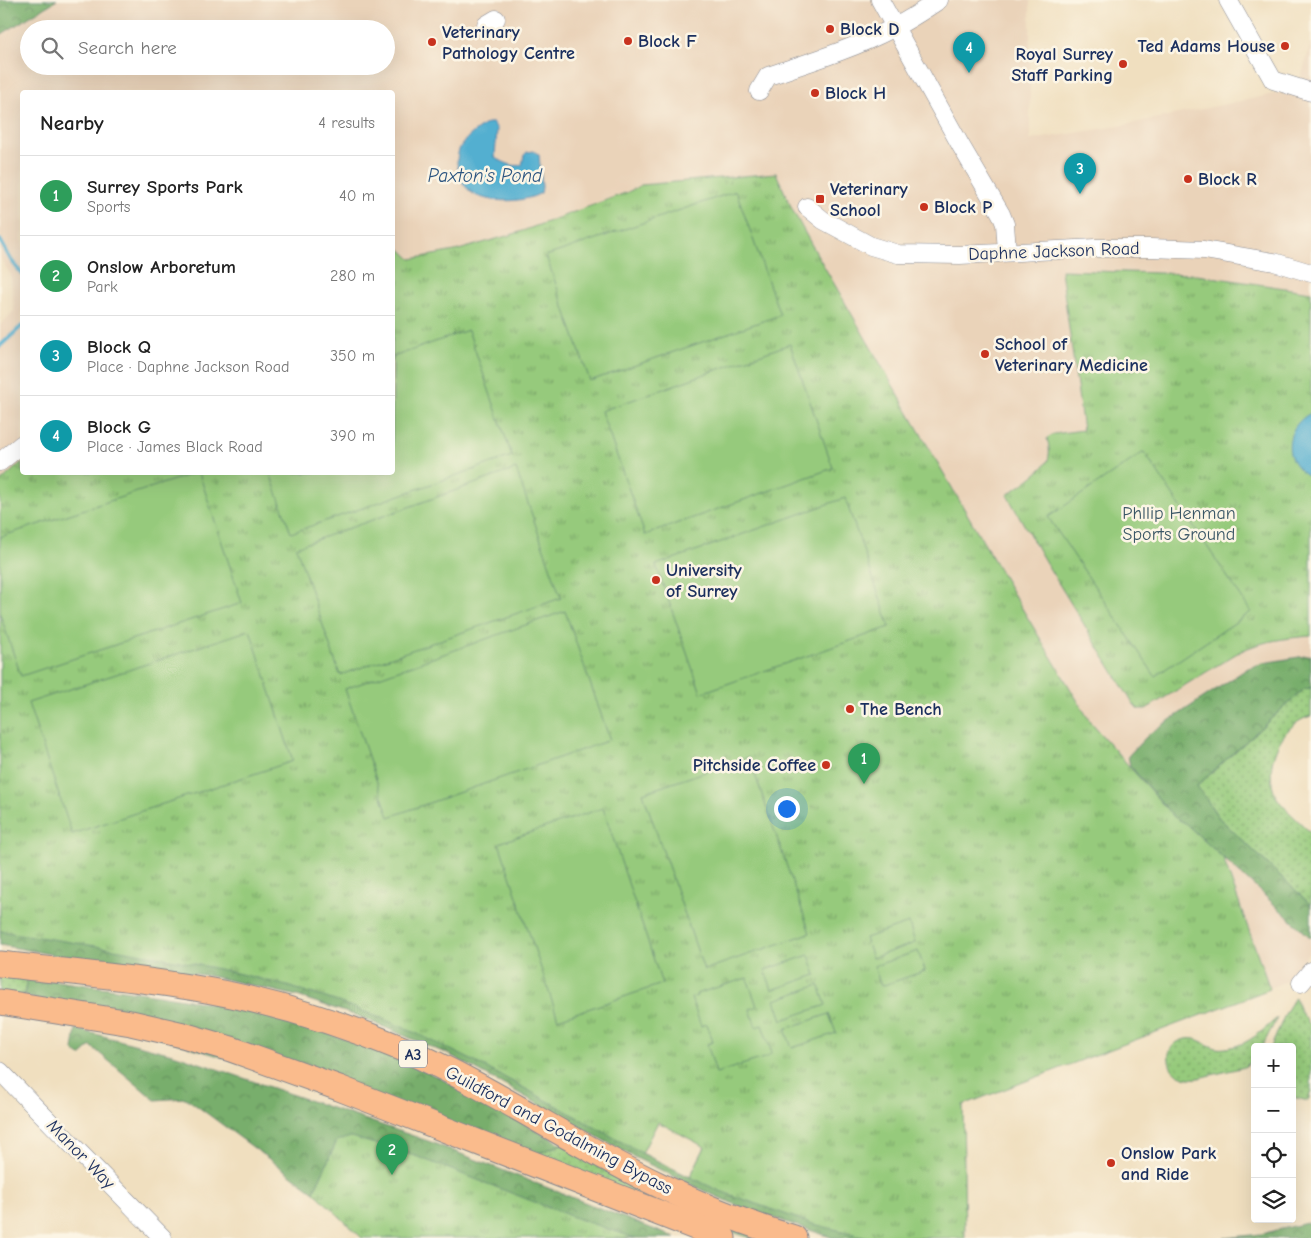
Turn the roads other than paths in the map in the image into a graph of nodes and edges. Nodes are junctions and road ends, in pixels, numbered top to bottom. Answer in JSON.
{"nodes":[{"id":1,"x":880,"y":0,"type":"edge"},
{"id":2,"x":939,"y":0,"type":"edge"},
{"id":3,"x":1228,"y":0,"type":"edge"},
{"id":4,"x":895,"y":28,"type":"junction"},
{"id":5,"x":759,"y":91,"type":"dead end"},
{"id":6,"x":1311,"y":92,"type":"edge"},
{"id":7,"x":806,"y":207,"type":"dead end"},
{"id":8,"x":1007,"y":251,"type":"junction"},
{"id":9,"x":1311,"y":273,"type":"edge"},
{"id":10,"x":20,"y":446,"type":"edge"},
{"id":11,"x":0,"y":462,"type":"edge"},
{"id":12,"x":0,"y":964,"type":"edge"},
{"id":13,"x":0,"y":1002,"type":"edge"},
{"id":14,"x":0,"y":1071,"type":"edge"},
{"id":15,"x":163,"y":1238,"type":"edge"},
{"id":16,"x":723,"y":1238,"type":"edge"},
{"id":17,"x":794,"y":1238,"type":"edge"}],
"edges":[{"from":1,"to":4,"type":"street"},
{"from":2,"to":4,"type":"street"},
{"from":3,"to":6,"type":"street"},
{"from":4,"to":5,"type":"street"},
{"from":4,"to":8,"type":"street"},
{"from":7,"to":8,"type":"street","name":"Daphne Jackson Road"},
{"from":8,"to":9,"type":"street","name":"Daphne Jackson Road"},
{"from":10,"to":11,"type":"street"},
{"from":12,"to":17,"type":"highway","name":"Guildford and Godalming Bypass","number":"A3"},
{"from":13,"to":16,"type":"highway","name":"Guildford and Godalming Bypass"},
{"from":14,"to":15,"type":"street","name":"Manor Way"}]}
